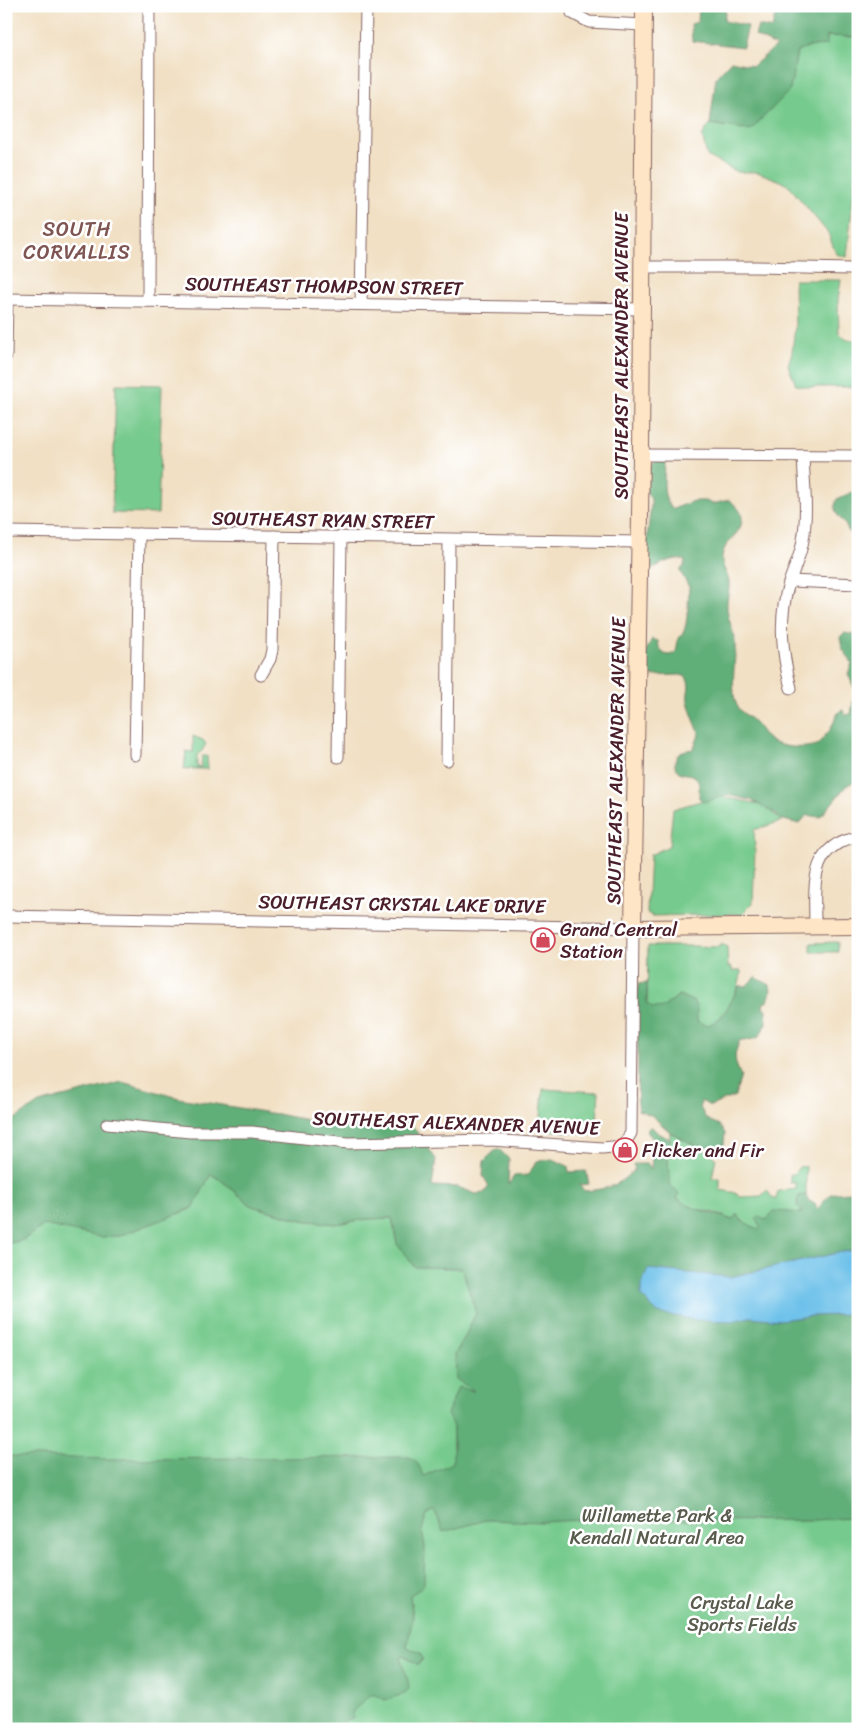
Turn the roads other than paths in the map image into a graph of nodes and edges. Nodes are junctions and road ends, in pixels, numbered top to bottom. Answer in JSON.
{"nodes":[{"id":1,"x":149,"y":6,"type":"edge"},
{"id":2,"x":366,"y":6,"type":"edge"},
{"id":3,"x":644,"y":6,"type":"edge"},
{"id":4,"x":572,"y":14,"type":"dead end"},
{"id":5,"x":643,"y":25,"type":"junction"},
{"id":6,"x":642,"y":267,"type":"junction"},
{"id":7,"x":858,"y":271,"type":"edge"},
{"id":8,"x":7,"y":299,"type":"edge"},
{"id":9,"x":148,"y":301,"type":"junction"},
{"id":10,"x":361,"y":304,"type":"junction"},
{"id":11,"x":642,"y":309,"type":"junction"},
{"id":12,"x":6,"y":356,"type":"edge"},
{"id":13,"x":641,"y":455,"type":"junction"},
{"id":14,"x":803,"y":456,"type":"junction"},
{"id":15,"x":858,"y":456,"type":"edge"},
{"id":16,"x":6,"y":532,"type":"edge"},
{"id":17,"x":139,"y":534,"type":"junction"},
{"id":18,"x":274,"y":536,"type":"junction"},
{"id":19,"x":341,"y":537,"type":"junction"},
{"id":20,"x":450,"y":540,"type":"junction"},
{"id":21,"x":639,"y":542,"type":"junction"},
{"id":22,"x":790,"y":582,"type":"junction"},
{"id":23,"x":858,"y":584,"type":"edge"},
{"id":24,"x":261,"y":675,"type":"dead end"},
{"id":25,"x":791,"y":688,"type":"dead end"},
{"id":26,"x":135,"y":755,"type":"dead end"},
{"id":27,"x":338,"y":757,"type":"dead end"},
{"id":28,"x":447,"y":760,"type":"dead end"},
{"id":29,"x":858,"y":836,"type":"edge"},
{"id":30,"x":6,"y":916,"type":"edge"},
{"id":31,"x":815,"y":926,"type":"junction"},
{"id":32,"x":858,"y":926,"type":"edge"},
{"id":33,"x":633,"y":928,"type":"junction"},
{"id":34,"x":106,"y":1124,"type":"dead end"}],
"edges":[{"from":1,"to":9,"type":"street"},
{"from":2,"to":10,"type":"street"},
{"from":3,"to":5,"type":"street","name":"SOUTHEAST ALEXANDER AVENUE"},
{"from":4,"to":5,"type":"street"},
{"from":5,"to":6,"type":"street","name":"SOUTHEAST ALEXANDER AVENUE"},
{"from":6,"to":7,"type":"street"},
{"from":6,"to":11,"type":"street","name":"SOUTHEAST ALEXANDER AVENUE"},
{"from":8,"to":9,"type":"street","name":"SOUTHEAST THOMPSON STREET"},
{"from":8,"to":12,"type":"street"},
{"from":9,"to":10,"type":"street","name":"SOUTHEAST THOMPSON STREET"},
{"from":10,"to":11,"type":"street","name":"SOUTHEAST THOMPSON STREET"},
{"from":11,"to":13,"type":"street","name":"SOUTHEAST ALEXANDER AVENUE"},
{"from":13,"to":14,"type":"street"},
{"from":13,"to":21,"type":"street","name":"SOUTHEAST ALEXANDER AVENUE"},
{"from":14,"to":15,"type":"street"},
{"from":14,"to":22,"type":"street"},
{"from":16,"to":17,"type":"street","name":"SOUTHEAST RYAN STREET"},
{"from":17,"to":18,"type":"street","name":"SOUTHEAST RYAN STREET"},
{"from":17,"to":26,"type":"street"},
{"from":18,"to":19,"type":"street","name":"SOUTHEAST RYAN STREET"},
{"from":18,"to":24,"type":"street"},
{"from":19,"to":20,"type":"street","name":"SOUTHEAST RYAN STREET"},
{"from":19,"to":27,"type":"street"},
{"from":20,"to":21,"type":"street","name":"SOUTHEAST RYAN STREET"},
{"from":20,"to":28,"type":"street"},
{"from":21,"to":33,"type":"street","name":"SOUTHEAST ALEXANDER AVENUE"},
{"from":22,"to":23,"type":"street"},
{"from":22,"to":25,"type":"street"},
{"from":29,"to":31,"type":"street"},
{"from":30,"to":33,"type":"street","name":"SOUTHEAST CRYSTAL LAKE DRIVE"},
{"from":31,"to":32,"type":"street","name":"SOUTHEAST CRYSTAL LAKE DRIVE"},
{"from":31,"to":33,"type":"street","name":"SOUTHEAST CRYSTAL LAKE DRIVE"},
{"from":33,"to":34,"type":"street","name":"SOUTHEAST ALEXANDER AVENUE"}]}
